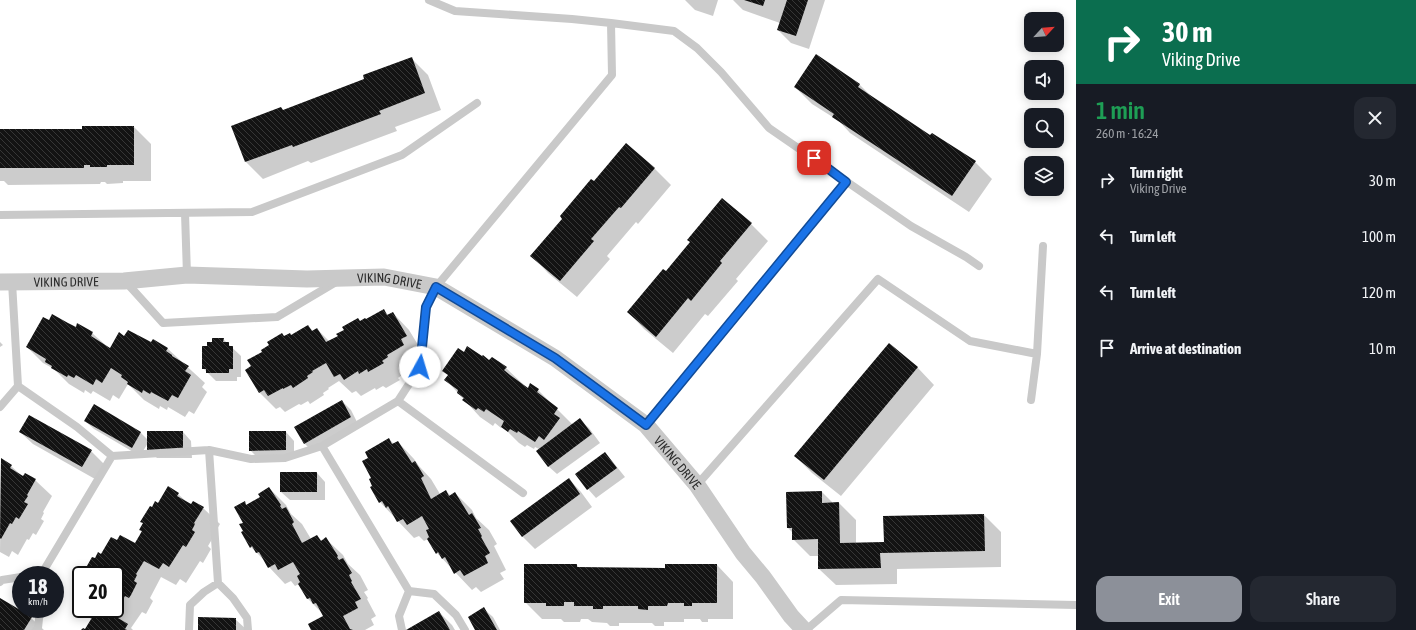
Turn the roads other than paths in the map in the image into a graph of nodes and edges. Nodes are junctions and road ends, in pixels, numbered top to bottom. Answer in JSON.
{"nodes":[{"id":1,"x":429,"y":0,"type":"edge"},
{"id":2,"x":611,"y":23,"type":"junction"},
{"id":3,"x":478,"y":103,"type":"dead end"},
{"id":4,"x":846,"y":182,"type":"junction"},
{"id":5,"x":185,"y":213,"type":"junction"},
{"id":6,"x":0,"y":214,"type":"edge"},
{"id":7,"x":1043,"y":246,"type":"dead end"},
{"id":8,"x":979,"y":266,"type":"dead end"},
{"id":9,"x":187,"y":275,"type":"junction"},
{"id":10,"x":342,"y":278,"type":"junction"},
{"id":11,"x":124,"y":281,"type":"junction"},
{"id":12,"x":6,"y":282,"type":"edge"},
{"id":13,"x":436,"y":287,"type":"junction"},
{"id":14,"x":1036,"y":354,"type":"junction"},
{"id":15,"x":18,"y":386,"type":"junction"},
{"id":16,"x":1031,"y":400,"type":"dead end"},
{"id":17,"x":398,"y":401,"type":"junction"},
{"id":18,"x":0,"y":407,"type":"edge"},
{"id":19,"x":646,"y":425,"type":"junction"},
{"id":20,"x":322,"y":446,"type":"junction"},
{"id":21,"x":209,"y":450,"type":"junction"},
{"id":22,"x":112,"y":456,"type":"junction"},
{"id":23,"x":697,"y":486,"type":"junction"},
{"id":24,"x":523,"y":493,"type":"dead end"},
{"id":25,"x":45,"y":566,"type":"edge"},
{"id":26,"x":12,"y":578,"type":"edge"},
{"id":27,"x":0,"y":582,"type":"edge"},
{"id":28,"x":218,"y":583,"type":"junction"},
{"id":29,"x":409,"y":591,"type":"junction"},
{"id":30,"x":1076,"y":605,"type":"edge"},
{"id":31,"x":39,"y":618,"type":"edge"},
{"id":32,"x":36,"y":630,"type":"edge"},
{"id":33,"x":189,"y":630,"type":"edge"},
{"id":34,"x":248,"y":630,"type":"edge"},
{"id":35,"x":402,"y":630,"type":"edge"},
{"id":36,"x":465,"y":630,"type":"edge"},
{"id":37,"x":805,"y":630,"type":"edge"}],
"edges":[{"from":1,"to":2,"type":"lane"},
{"from":2,"to":4,"type":"lane"},
{"from":2,"to":13,"type":"lane"},
{"from":3,"to":5,"type":"lane"},
{"from":4,"to":8,"type":"lane"},
{"from":4,"to":19,"type":"lane"},
{"from":5,"to":6,"type":"lane"},
{"from":5,"to":9,"type":"lane"},
{"from":7,"to":14,"type":"lane"},
{"from":9,"to":10,"type":"street","name":"VIKING DRIVE"},
{"from":9,"to":11,"type":"street","name":"VIKING DRIVE"},
{"from":10,"to":11,"type":"lane"},
{"from":10,"to":13,"type":"street","name":"VIKING DRIVE"},
{"from":11,"to":12,"type":"street","name":"VIKING DRIVE"},
{"from":12,"to":15,"type":"lane"},
{"from":13,"to":17,"type":"lane"},
{"from":13,"to":19,"type":"street","name":"VIKING DRIVE"},
{"from":14,"to":16,"type":"lane"},
{"from":14,"to":23,"type":"lane"},
{"from":15,"to":18,"type":"lane"},
{"from":15,"to":22,"type":"lane"},
{"from":17,"to":20,"type":"lane"},
{"from":17,"to":24,"type":"lane"},
{"from":19,"to":23,"type":"street","name":"VIKING DRIVE"},
{"from":20,"to":21,"type":"lane"},
{"from":20,"to":29,"type":"lane"},
{"from":21,"to":22,"type":"lane"},
{"from":21,"to":28,"type":"lane"},
{"from":22,"to":25,"type":"lane"},
{"from":23,"to":37,"type":"street","name":"VIKING DRIVE"},
{"from":26,"to":27,"type":"lane"},
{"from":28,"to":33,"type":"lane"},
{"from":28,"to":34,"type":"lane"},
{"from":29,"to":35,"type":"lane"},
{"from":29,"to":36,"type":"lane"},
{"from":30,"to":37,"type":"lane"},
{"from":31,"to":32,"type":"lane"}]}
